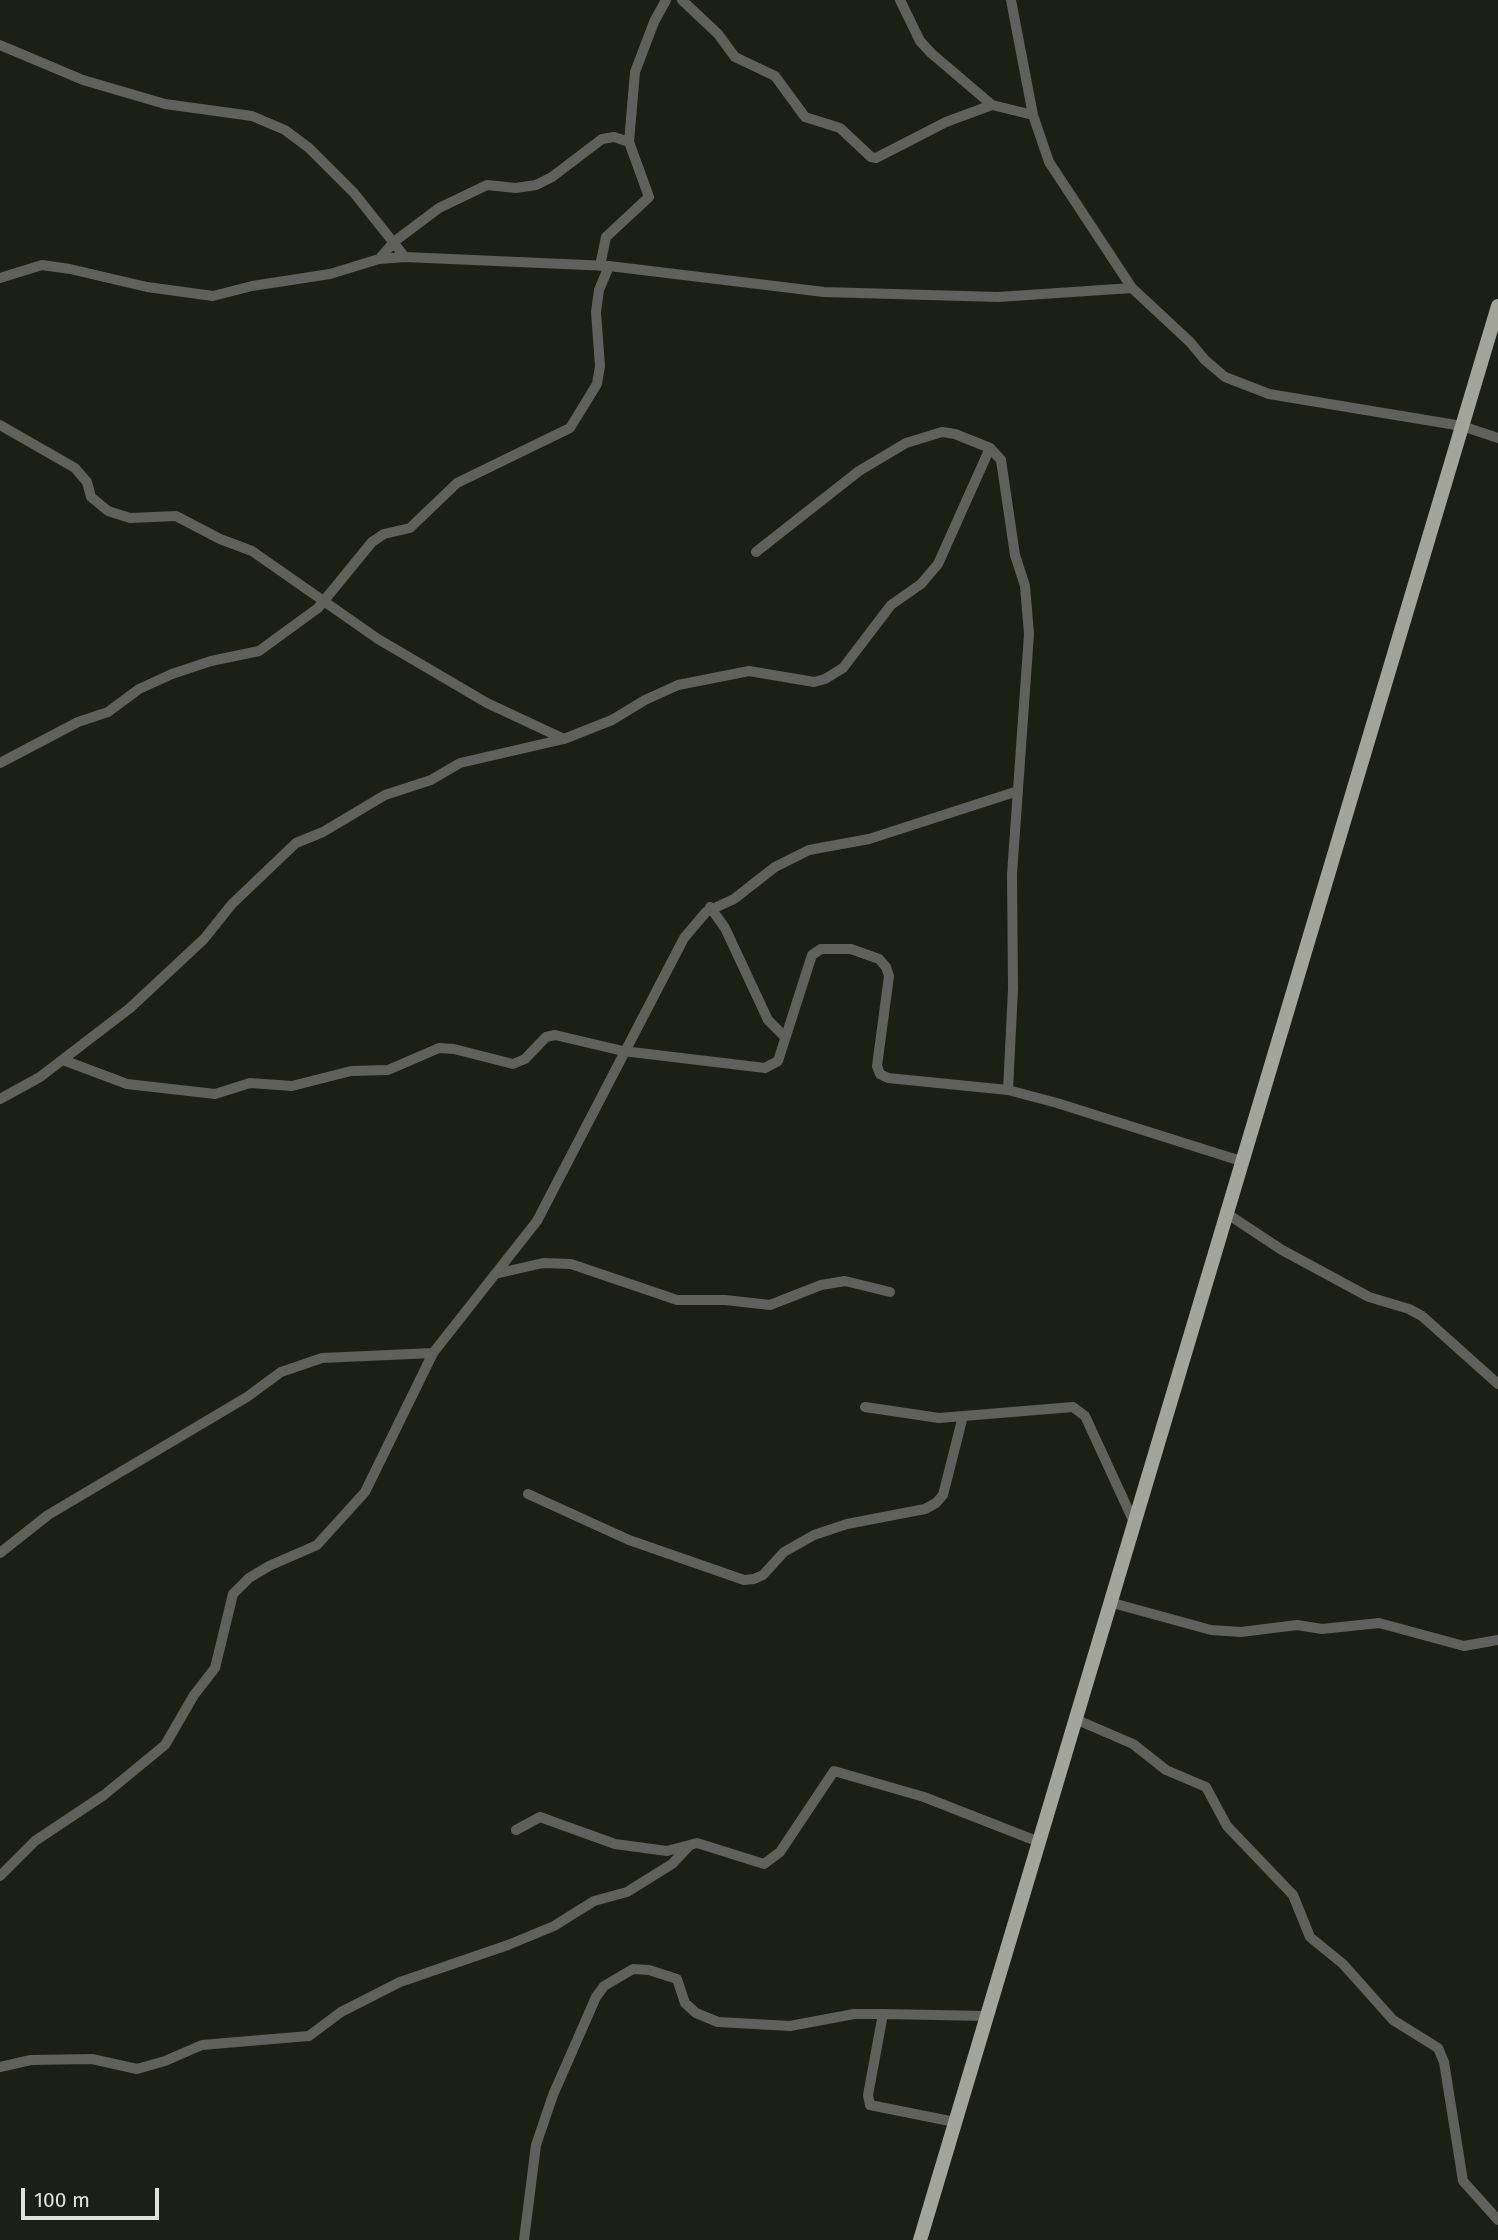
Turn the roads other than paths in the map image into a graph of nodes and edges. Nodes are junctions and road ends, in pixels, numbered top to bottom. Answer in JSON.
{"nodes":[{"id":1,"x":666,"y":0,"type":"edge"},
{"id":2,"x":682,"y":0,"type":"edge"},
{"id":3,"x":900,"y":0,"type":"edge"},
{"id":4,"x":1011,"y":0,"type":"edge"},
{"id":5,"x":0,"y":45,"type":"edge"},
{"id":6,"x":992,"y":105,"type":"junction"},
{"id":7,"x":1033,"y":115,"type":"junction"},
{"id":8,"x":629,"y":142,"type":"junction"},
{"id":9,"x":394,"y":241,"type":"junction"},
{"id":10,"x":405,"y":257,"type":"junction"},
{"id":11,"x":379,"y":259,"type":"junction"},
{"id":12,"x":605,"y":266,"type":"junction"},
{"id":13,"x":0,"y":278,"type":"edge"},
{"id":14,"x":1132,"y":288,"type":"junction"},
{"id":15,"x":1498,"y":306,"type":"edge"},
{"id":16,"x":0,"y":425,"type":"edge"},
{"id":17,"x":1462,"y":426,"type":"junction"},
{"id":18,"x":1498,"y":438,"type":"edge"},
{"id":19,"x":989,"y":447,"type":"junction"},
{"id":20,"x":756,"y":552,"type":"dead end"},
{"id":21,"x":324,"y":602,"type":"junction"},
{"id":22,"x":564,"y":739,"type":"junction"},
{"id":23,"x":0,"y":763,"type":"edge"},
{"id":24,"x":1018,"y":791,"type":"junction"},
{"id":25,"x":710,"y":907,"type":"junction"},
{"id":26,"x":785,"y":1037,"type":"junction"},
{"id":27,"x":623,"y":1051,"type":"junction"},
{"id":28,"x":63,"y":1060,"type":"junction"},
{"id":29,"x":1008,"y":1090,"type":"junction"},
{"id":30,"x":0,"y":1099,"type":"edge"},
{"id":31,"x":1241,"y":1161,"type":"junction"},
{"id":32,"x":1226,"y":1213,"type":"junction"},
{"id":33,"x":495,"y":1274,"type":"junction"},
{"id":34,"x":890,"y":1292,"type":"dead end"},
{"id":35,"x":433,"y":1353,"type":"junction"},
{"id":36,"x":1498,"y":1384,"type":"edge"},
{"id":37,"x":865,"y":1407,"type":"dead end"},
{"id":38,"x":964,"y":1416,"type":"junction"},
{"id":39,"x":528,"y":1494,"type":"dead end"},
{"id":40,"x":1133,"y":1520,"type":"junction"},
{"id":41,"x":0,"y":1553,"type":"edge"},
{"id":42,"x":1109,"y":1602,"type":"junction"},
{"id":43,"x":1498,"y":1640,"type":"edge"},
{"id":44,"x":1075,"y":1718,"type":"junction"},
{"id":45,"x":516,"y":1830,"type":"dead end"},
{"id":46,"x":1038,"y":1843,"type":"junction"},
{"id":47,"x":690,"y":1845,"type":"junction"},
{"id":48,"x":0,"y":1876,"type":"edge"},
{"id":49,"x":883,"y":2014,"type":"junction"},
{"id":50,"x":987,"y":2016,"type":"junction"},
{"id":51,"x":0,"y":2067,"type":"edge"},
{"id":52,"x":955,"y":2122,"type":"junction"},
{"id":53,"x":1498,"y":2220,"type":"edge"},
{"id":54,"x":524,"y":2240,"type":"edge"},
{"id":55,"x":920,"y":2240,"type":"edge"}],
"edges":[{"from":1,"to":8,"type":"street"},
{"from":2,"to":6,"type":"street"},
{"from":3,"to":6,"type":"street"},
{"from":4,"to":7,"type":"street"},
{"from":5,"to":9,"type":"street"},
{"from":6,"to":7,"type":"street"},
{"from":7,"to":14,"type":"street"},
{"from":8,"to":9,"type":"street"},
{"from":8,"to":12,"type":"street"},
{"from":9,"to":10,"type":"street"},
{"from":9,"to":11,"type":"street"},
{"from":10,"to":11,"type":"street"},
{"from":10,"to":12,"type":"street"},
{"from":11,"to":13,"type":"street"},
{"from":12,"to":14,"type":"street"},
{"from":12,"to":21,"type":"street"},
{"from":14,"to":17,"type":"street"},
{"from":15,"to":17,"type":"main road"},
{"from":16,"to":21,"type":"street"},
{"from":17,"to":18,"type":"street"},
{"from":17,"to":31,"type":"main road"},
{"from":19,"to":20,"type":"street"},
{"from":19,"to":22,"type":"street"},
{"from":19,"to":24,"type":"street"},
{"from":21,"to":22,"type":"street"},
{"from":21,"to":23,"type":"street"},
{"from":22,"to":28,"type":"street"},
{"from":24,"to":25,"type":"street"},
{"from":24,"to":29,"type":"street"},
{"from":25,"to":26,"type":"street"},
{"from":25,"to":27,"type":"street"},
{"from":26,"to":27,"type":"street"},
{"from":26,"to":29,"type":"street"},
{"from":27,"to":28,"type":"street"},
{"from":27,"to":33,"type":"street"},
{"from":28,"to":30,"type":"street"},
{"from":29,"to":31,"type":"street"},
{"from":31,"to":32,"type":"main road"},
{"from":32,"to":36,"type":"street"},
{"from":32,"to":40,"type":"main road"},
{"from":33,"to":34,"type":"street"},
{"from":33,"to":35,"type":"street"},
{"from":35,"to":41,"type":"street"},
{"from":35,"to":48,"type":"street"},
{"from":37,"to":38,"type":"street"},
{"from":38,"to":39,"type":"street"},
{"from":38,"to":40,"type":"street"},
{"from":40,"to":42,"type":"main road"},
{"from":42,"to":43,"type":"street"},
{"from":42,"to":44,"type":"main road"},
{"from":44,"to":46,"type":"main road"},
{"from":44,"to":53,"type":"street"},
{"from":45,"to":47,"type":"street"},
{"from":46,"to":47,"type":"street"},
{"from":46,"to":50,"type":"main road"},
{"from":47,"to":51,"type":"street"},
{"from":49,"to":50,"type":"street"},
{"from":49,"to":52,"type":"street"},
{"from":49,"to":54,"type":"street"},
{"from":50,"to":52,"type":"main road"},
{"from":52,"to":55,"type":"main road"}]}
